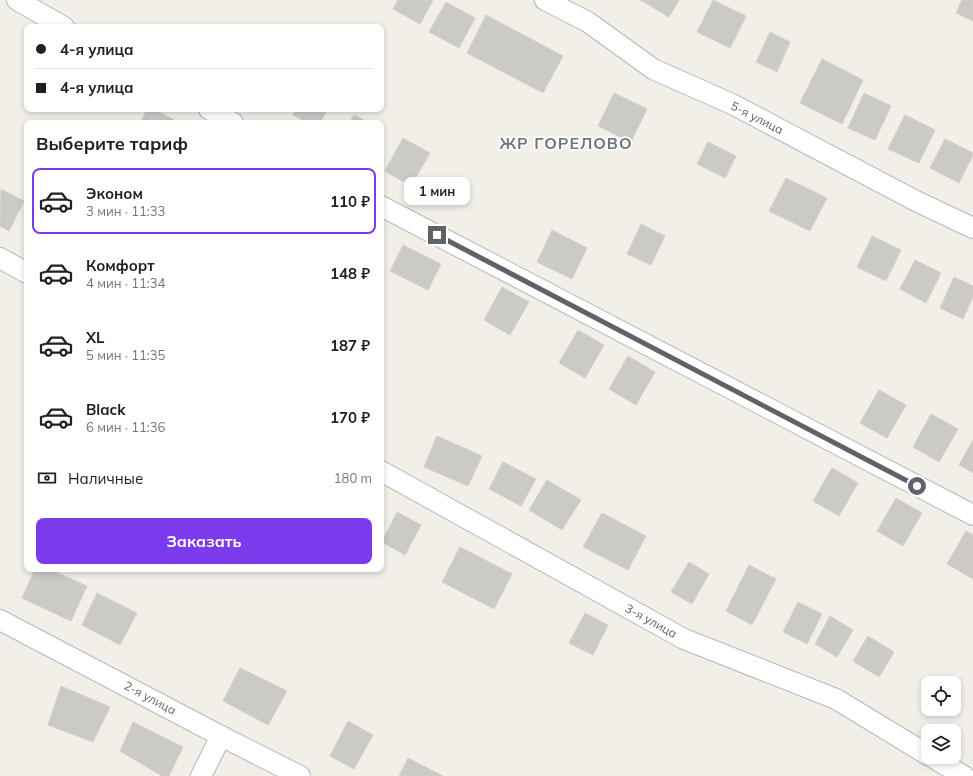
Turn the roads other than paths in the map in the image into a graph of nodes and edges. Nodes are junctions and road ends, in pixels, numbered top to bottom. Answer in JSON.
{"nodes":[{"id":1,"x":17,"y":0,"type":"edge"},
{"id":2,"x":545,"y":0,"type":"edge"},
{"id":3,"x":59,"y":24,"type":"edge"},
{"id":4,"x":214,"y":112,"type":"edge"},
{"id":5,"x":228,"y":120,"type":"edge"},
{"id":6,"x":384,"y":208,"type":"edge"},
{"id":7,"x":973,"y":228,"type":"edge"},
{"id":8,"x":0,"y":258,"type":"edge"},
{"id":9,"x":24,"y":271,"type":"edge"},
{"id":10,"x":384,"y":473,"type":"edge"},
{"id":11,"x":973,"y":515,"type":"edge"},
{"id":12,"x":0,"y":620,"type":"edge"},
{"id":13,"x":221,"y":736,"type":"junction"},
{"id":14,"x":921,"y":751,"type":"edge"},
{"id":15,"x":944,"y":764,"type":"edge"},
{"id":16,"x":201,"y":776,"type":"edge"},
{"id":17,"x":300,"y":776,"type":"edge"},
{"id":18,"x":964,"y":776,"type":"edge"}],
"edges":[{"from":1,"to":3,"type":"street"},
{"from":2,"to":7,"type":"street","name":"5-я улица"},
{"from":4,"to":5,"type":"street"},
{"from":6,"to":11,"type":"street"},
{"from":8,"to":9,"type":"street"},
{"from":10,"to":14,"type":"street","name":"3-я улица"},
{"from":12,"to":13,"type":"street","name":"2-я улица"},
{"from":13,"to":16,"type":"street"},
{"from":13,"to":17,"type":"street","name":"2-я улица"},
{"from":15,"to":18,"type":"street"}]}
